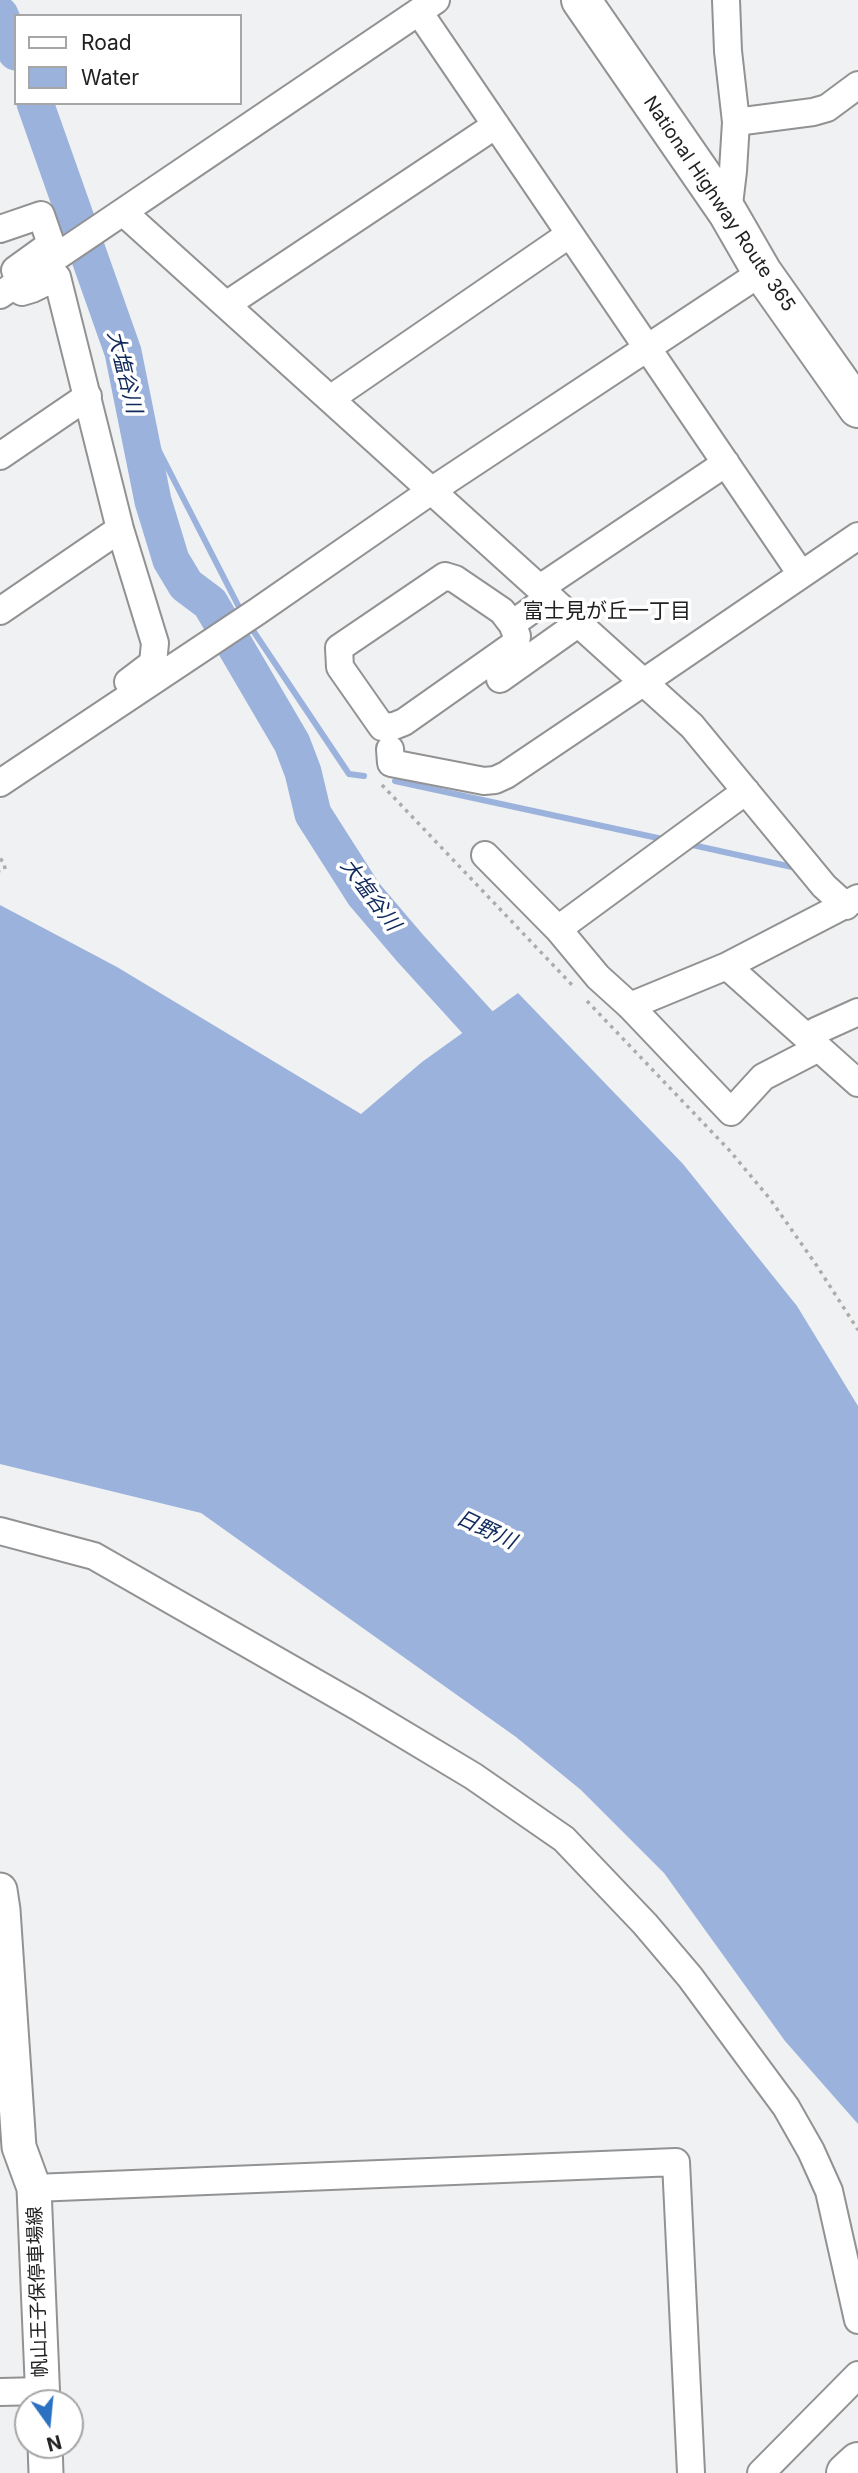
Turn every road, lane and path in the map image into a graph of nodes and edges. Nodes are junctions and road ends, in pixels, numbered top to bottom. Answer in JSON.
{"nodes":[{"id":1,"x":581,"y":0,"type":"edge"},
{"id":2,"x":726,"y":0,"type":"edge"},
{"id":3,"x":428,"y":6,"type":"edge"},
{"id":4,"x":858,"y":85,"type":"edge"},
{"id":5,"x":736,"y":122,"type":"junction"},
{"id":6,"x":496,"y":125,"type":"junction"},
{"id":7,"x":123,"y":212,"type":"junction"},
{"id":8,"x":728,"y":213,"type":"junction"},
{"id":9,"x":0,"y":229,"type":"edge"},
{"id":10,"x":570,"y":234,"type":"junction"},
{"id":11,"x":762,"y":272,"type":"junction"},
{"id":12,"x":10,"y":289,"type":"edge"},
{"id":13,"x":226,"y":306,"type":"junction"},
{"id":14,"x":647,"y":348,"type":"junction"},
{"id":15,"x":88,"y":396,"type":"junction"},
{"id":16,"x":330,"y":400,"type":"junction"},
{"id":17,"x":858,"y":408,"type":"edge"},
{"id":18,"x":0,"y":456,"type":"edge"},
{"id":19,"x":726,"y":463,"type":"junction"},
{"id":20,"x":431,"y":491,"type":"junction"},
{"id":21,"x":120,"y":529,"type":"junction"},
{"id":22,"x":858,"y":536,"type":"edge"},
{"id":23,"x":801,"y":574,"type":"junction"},
{"id":24,"x":545,"y":593,"type":"junction"},
{"id":25,"x":0,"y":611,"type":"edge"},
{"id":26,"x":579,"y":623,"type":"junction"},
{"id":27,"x":512,"y":624,"type":"junction"},
{"id":28,"x":500,"y":679,"type":"dead end"},
{"id":29,"x":644,"y":682,"type":"junction"},
{"id":30,"x":100,"y":716,"type":"junction"},
{"id":31,"x":390,"y":756,"type":"joint"},
{"id":32,"x":0,"y":783,"type":"edge"},
{"id":33,"x":746,"y":791,"type":"junction"},
{"id":34,"x":485,"y":855,"type":"dead end"},
{"id":35,"x":0,"y":859,"type":"edge"},
{"id":36,"x":0,"y":871,"type":"edge"},
{"id":37,"x":852,"y":902,"type":"edge"},
{"id":38,"x":558,"y":929,"type":"junction"},
{"id":39,"x":727,"y":966,"type":"junction"},
{"id":40,"x":577,"y":990,"type":"dead end"},
{"id":41,"x":587,"y":1000,"type":"dead end"},
{"id":42,"x":630,"y":1006,"type":"junction"},
{"id":43,"x":858,"y":1012,"type":"edge"},
{"id":44,"x":814,"y":1043,"type":"junction"},
{"id":45,"x":858,"y":1083,"type":"edge"},
{"id":46,"x":858,"y":1329,"type":"edge"},
{"id":47,"x":0,"y":1531,"type":"edge"},
{"id":48,"x":0,"y":1890,"type":"edge"},
{"id":49,"x":7,"y":2078,"type":"edge"},
{"id":50,"x":34,"y":2188,"type":"junction"},
{"id":51,"x":858,"y":2320,"type":"edge"},
{"id":52,"x":858,"y":2375,"type":"edge"},
{"id":53,"x":42,"y":2389,"type":"edge"},
{"id":54,"x":858,"y":2462,"type":"edge"},
{"id":55,"x":691,"y":2473,"type":"edge"},
{"id":56,"x":761,"y":2473,"type":"edge"},
{"id":57,"x":846,"y":2473,"type":"edge"}],
"edges":[{"from":1,"to":8,"type":"highway","name":"National Highway Route 365"},
{"from":2,"to":5,"type":"street"},
{"from":3,"to":6,"type":"street"},
{"from":3,"to":7,"type":"street"},
{"from":4,"to":5,"type":"street"},
{"from":5,"to":8,"type":"street"},
{"from":6,"to":10,"type":"street"},
{"from":6,"to":13,"type":"street"},
{"from":7,"to":12,"type":"street"},
{"from":7,"to":13,"type":"street"},
{"from":8,"to":11,"type":"highway","name":"National Highway Route 365"},
{"from":9,"to":12,"type":"street"},
{"from":10,"to":14,"type":"street"},
{"from":10,"to":16,"type":"street"},
{"from":11,"to":14,"type":"street"},
{"from":11,"to":17,"type":"highway","name":"National Highway Route 365"},
{"from":12,"to":15,"type":"street"},
{"from":13,"to":16,"type":"street"},
{"from":14,"to":19,"type":"street"},
{"from":14,"to":20,"type":"street"},
{"from":15,"to":18,"type":"street"},
{"from":15,"to":21,"type":"street"},
{"from":16,"to":20,"type":"street"},
{"from":19,"to":23,"type":"street"},
{"from":19,"to":24,"type":"street"},
{"from":20,"to":24,"type":"street"},
{"from":20,"to":30,"type":"street"},
{"from":21,"to":25,"type":"street"},
{"from":21,"to":30,"type":"street"},
{"from":22,"to":23,"type":"street"},
{"from":23,"to":29,"type":"street"},
{"from":24,"to":26,"type":"street"},
{"from":24,"to":27,"type":"street"},
{"from":26,"to":28,"type":"street"},
{"from":26,"to":29,"type":"street"},
{"from":27,"to":27,"type":"street"},
{"from":29,"to":31,"type":"street"},
{"from":29,"to":33,"type":"street"},
{"from":30,"to":32,"type":"street"},
{"from":31,"to":40,"type":"path"},
{"from":33,"to":37,"type":"street"},
{"from":33,"to":38,"type":"street"},
{"from":34,"to":38,"type":"street"},
{"from":35,"to":36,"type":"path"},
{"from":37,"to":39,"type":"street"},
{"from":38,"to":42,"type":"street"},
{"from":39,"to":42,"type":"street"},
{"from":39,"to":44,"type":"street"},
{"from":41,"to":46,"type":"path"},
{"from":42,"to":44,"type":"street"},
{"from":43,"to":44,"type":"street"},
{"from":44,"to":45,"type":"street"},
{"from":47,"to":51,"type":"street"},
{"from":48,"to":49,"type":"main road","name":"帆山王子保停車場線"},
{"from":49,"to":50,"type":"main road","name":"帆山王子保停車場線"},
{"from":50,"to":53,"type":"main road","name":"帆山王子保停車場線"},
{"from":50,"to":55,"type":"street"},
{"from":52,"to":56,"type":"street"},
{"from":54,"to":57,"type":"highway"}]}
